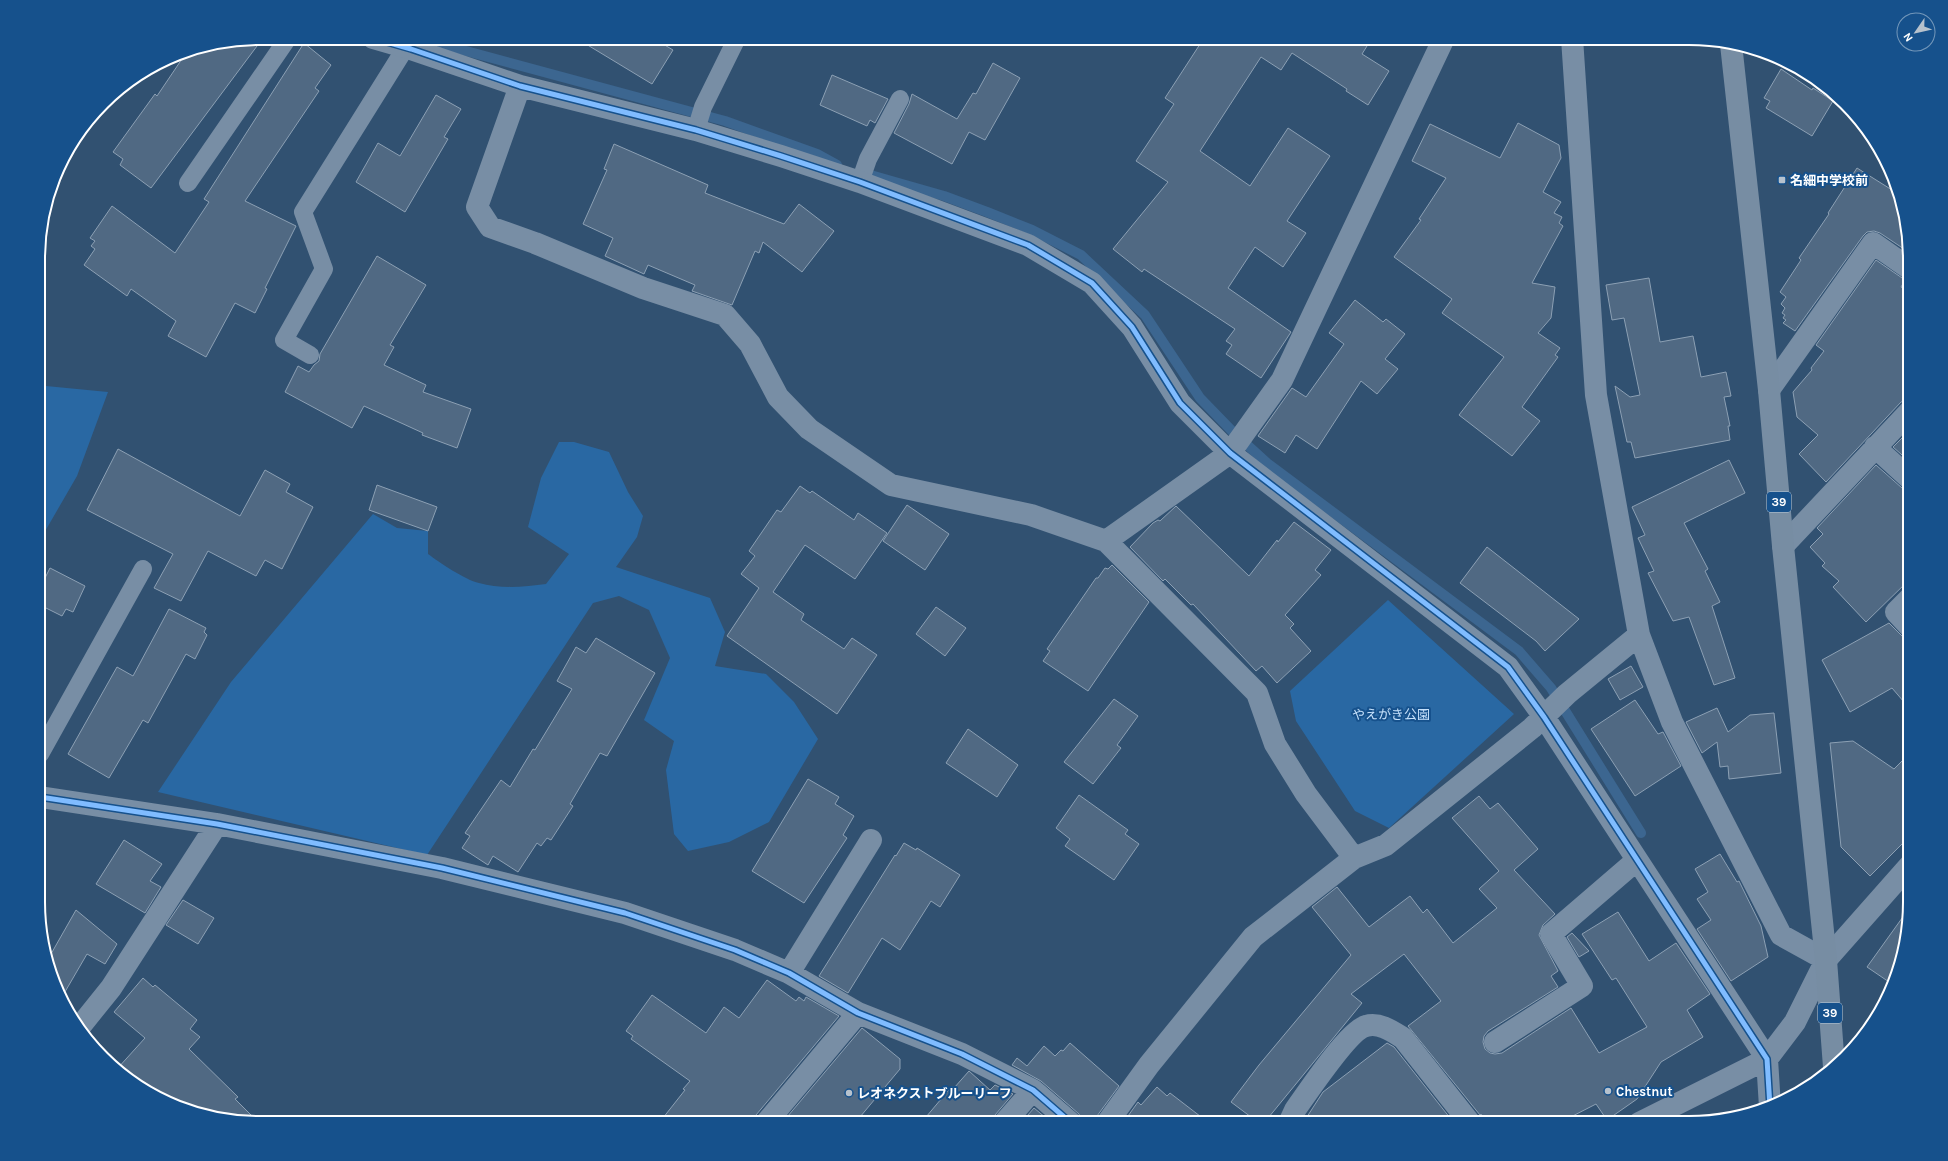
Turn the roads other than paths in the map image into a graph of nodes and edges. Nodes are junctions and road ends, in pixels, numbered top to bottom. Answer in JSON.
{"nodes":[{"id":1,"x":283,"y":45,"type":"edge"},
{"id":2,"x":411,"y":45,"type":"edge"},
{"id":3,"x":734,"y":45,"type":"edge"},
{"id":4,"x":1441,"y":45,"type":"edge"},
{"id":5,"x":1572,"y":45,"type":"edge"},
{"id":6,"x":1732,"y":49,"type":"edge"},
{"id":7,"x":520,"y":86,"type":"junction"},
{"id":8,"x":900,"y":99,"type":"dead end"},
{"id":9,"x":696,"y":130,"type":"junction"},
{"id":10,"x":860,"y":182,"type":"junction"},
{"id":11,"x":188,"y":183,"type":"dead end"},
{"id":12,"x":1903,"y":264,"type":"edge"},
{"id":13,"x":310,"y":355,"type":"dead end"},
{"id":14,"x":1769,"y":390,"type":"junction"},
{"id":15,"x":1903,"y":419,"type":"edge"},
{"id":16,"x":1875,"y":446,"type":"junction"},
{"id":17,"x":1230,"y":454,"type":"junction"},
{"id":18,"x":1903,"y":472,"type":"edge"},
{"id":19,"x":1106,"y":541,"type":"junction"},
{"id":20,"x":1783,"y":546,"type":"junction"},
{"id":21,"x":143,"y":569,"type":"dead end"},
{"id":22,"x":1903,"y":605,"type":"edge"},
{"id":23,"x":1903,"y":620,"type":"edge"},
{"id":24,"x":1639,"y":635,"type":"junction"},
{"id":25,"x":1555,"y":706,"type":"junction"},
{"id":26,"x":45,"y":745,"type":"edge"},
{"id":27,"x":45,"y":798,"type":"edge"},
{"id":28,"x":217,"y":824,"type":"junction"},
{"id":29,"x":871,"y":840,"type":"dead end"},
{"id":30,"x":1354,"y":858,"type":"junction"},
{"id":31,"x":1637,"y":860,"type":"junction"},
{"id":32,"x":1903,"y":875,"type":"edge"},
{"id":33,"x":1826,"y":960,"type":"junction"},
{"id":34,"x":789,"y":972,"type":"junction"},
{"id":35,"x":858,"y":1014,"type":"junction"},
{"id":36,"x":82,"y":1023,"type":"edge"},
{"id":37,"x":1494,"y":1042,"type":"dead end"},
{"id":38,"x":1768,"y":1058,"type":"junction"},
{"id":39,"x":1833,"y":1060,"type":"edge"},
{"id":40,"x":1034,"y":1090,"type":"junction"},
{"id":41,"x":1770,"y":1100,"type":"edge"},
{"id":42,"x":772,"y":1116,"type":"edge"},
{"id":43,"x":1010,"y":1116,"type":"edge"},
{"id":44,"x":1063,"y":1116,"type":"edge"},
{"id":45,"x":1112,"y":1116,"type":"edge"},
{"id":46,"x":1292,"y":1116,"type":"edge"},
{"id":47,"x":1464,"y":1116,"type":"edge"},
{"id":48,"x":1653,"y":1116,"type":"edge"}],
"edges":[{"from":1,"to":11,"type":"lane"},
{"from":2,"to":7,"type":"street"},
{"from":2,"to":13,"type":"lane"},
{"from":3,"to":9,"type":"lane"},
{"from":4,"to":17,"type":"street"},
{"from":5,"to":24,"type":"street"},
{"from":6,"to":14,"type":"main road","number":"39"},
{"from":7,"to":9,"type":"street"},
{"from":7,"to":19,"type":"street"},
{"from":8,"to":10,"type":"lane"},
{"from":9,"to":10,"type":"street"},
{"from":10,"to":17,"type":"street"},
{"from":12,"to":14,"type":"street"},
{"from":14,"to":20,"type":"main road","number":"39"},
{"from":15,"to":16,"type":"street"},
{"from":16,"to":18,"type":"street"},
{"from":16,"to":20,"type":"street"},
{"from":17,"to":19,"type":"street"},
{"from":17,"to":25,"type":"street"},
{"from":19,"to":30,"type":"street"},
{"from":20,"to":33,"type":"main road","number":"39"},
{"from":21,"to":26,"type":"lane"},
{"from":22,"to":23,"type":"street"},
{"from":24,"to":25,"type":"street"},
{"from":24,"to":33,"type":"street"},
{"from":25,"to":30,"type":"street"},
{"from":25,"to":31,"type":"street"},
{"from":27,"to":28,"type":"street"},
{"from":28,"to":34,"type":"street"},
{"from":28,"to":36,"type":"street"},
{"from":29,"to":34,"type":"street"},
{"from":30,"to":45,"type":"street"},
{"from":31,"to":37,"type":"street"},
{"from":31,"to":38,"type":"street"},
{"from":32,"to":33,"type":"street"},
{"from":33,"to":38,"type":"street"},
{"from":33,"to":39,"type":"main road","number":"39"},
{"from":34,"to":35,"type":"street"},
{"from":35,"to":40,"type":"street"},
{"from":35,"to":42,"type":"street"},
{"from":38,"to":41,"type":"street"},
{"from":38,"to":48,"type":"street"},
{"from":40,"to":43,"type":"street"},
{"from":40,"to":44,"type":"street"},
{"from":46,"to":47,"type":"street"}]}
